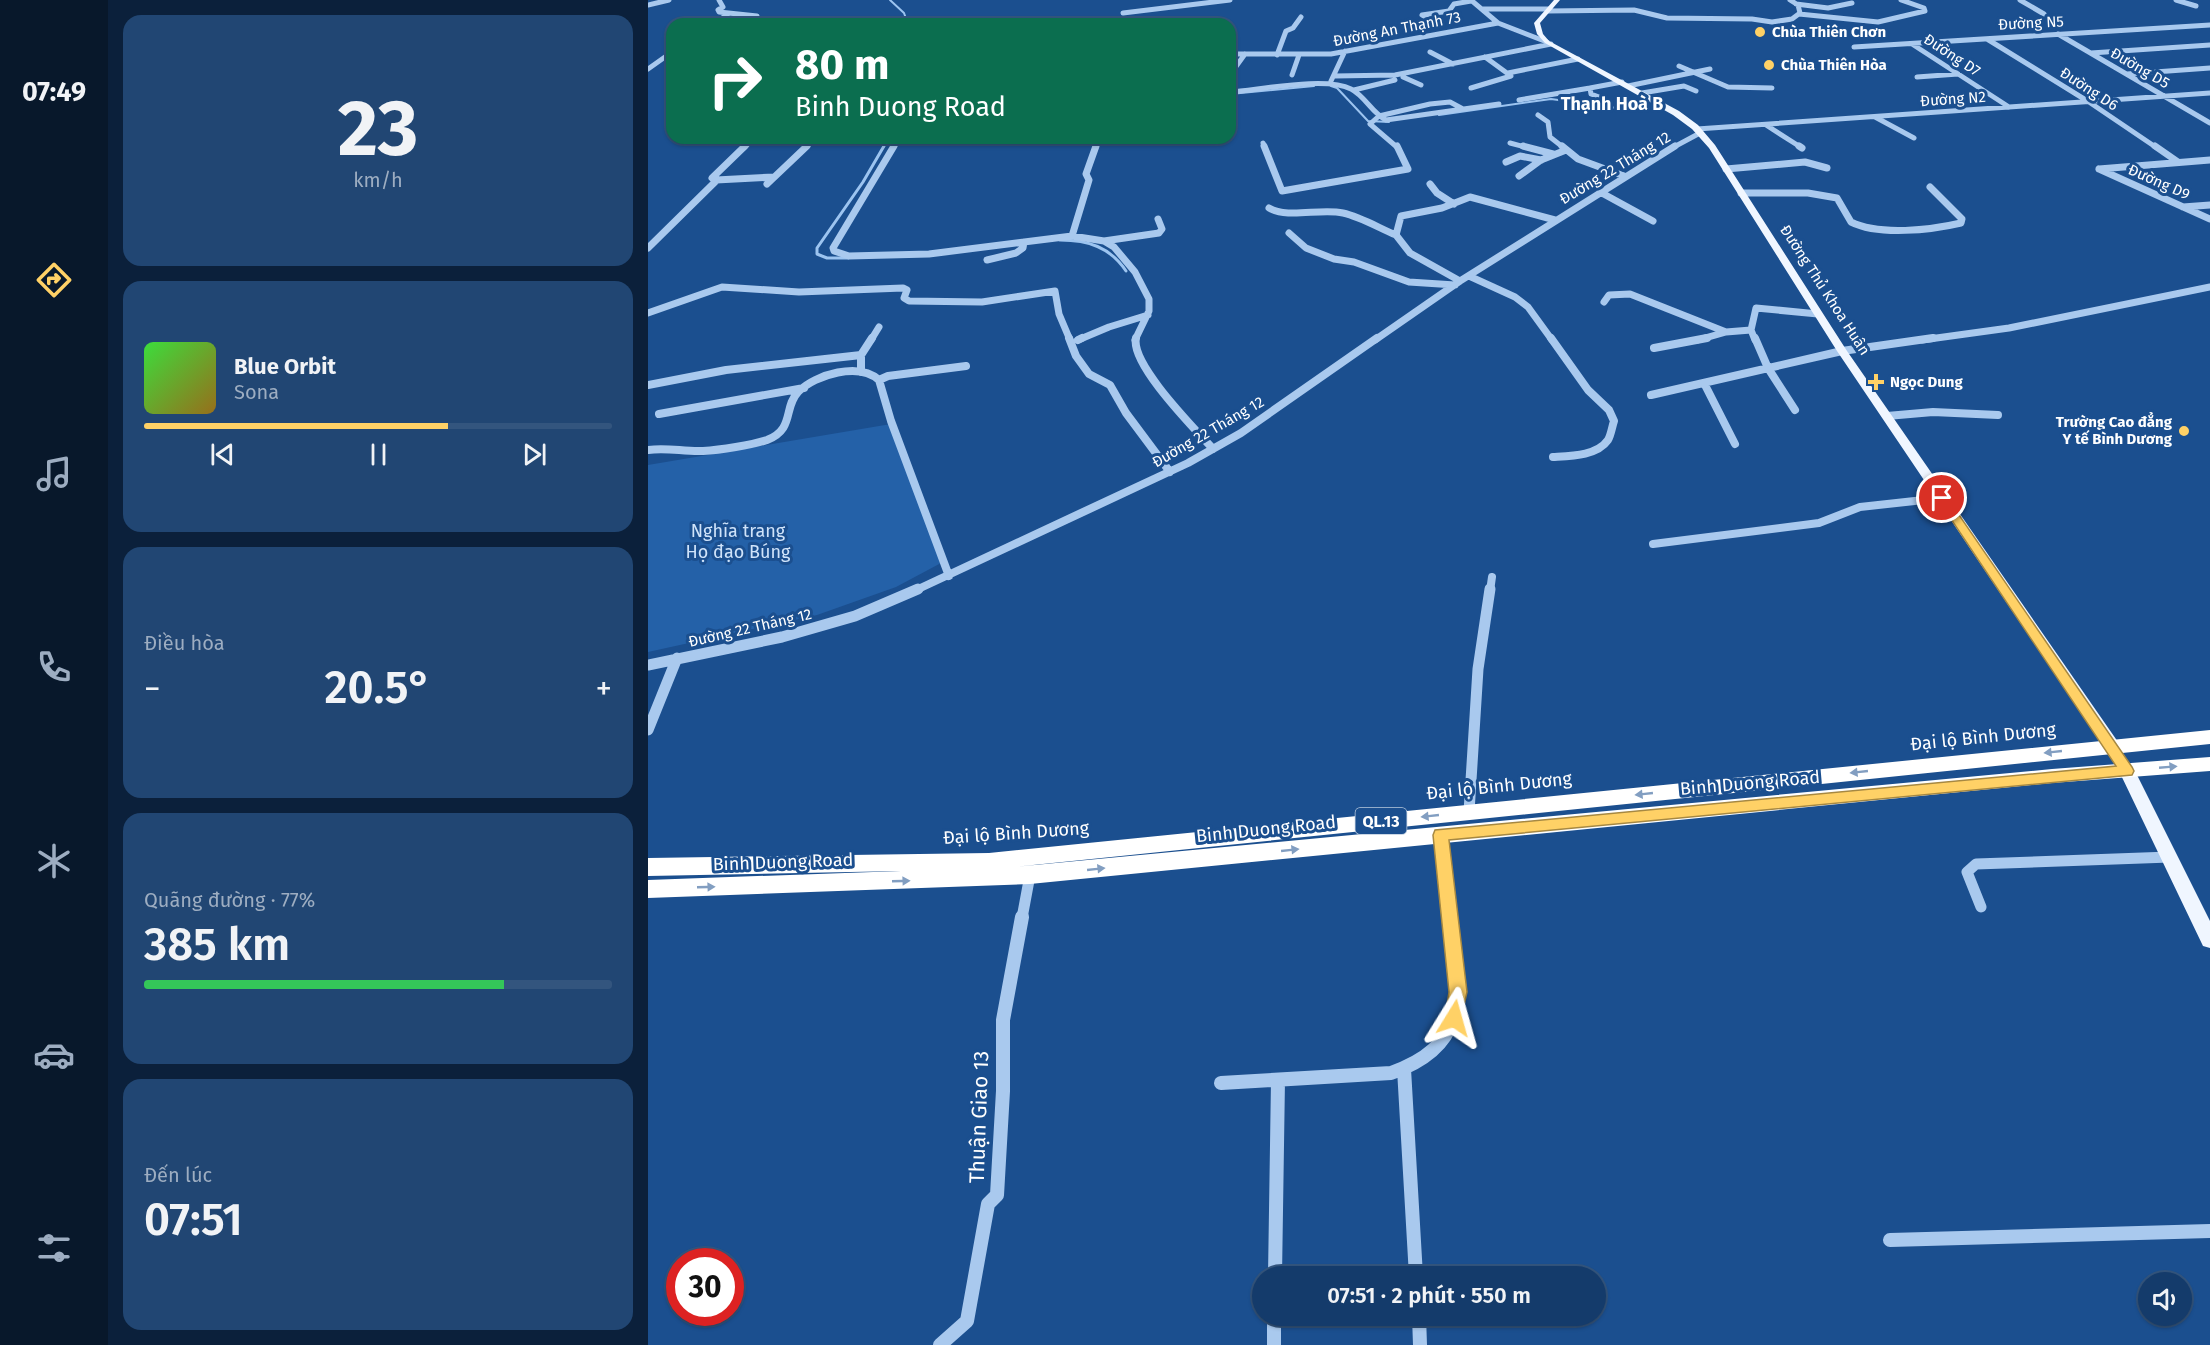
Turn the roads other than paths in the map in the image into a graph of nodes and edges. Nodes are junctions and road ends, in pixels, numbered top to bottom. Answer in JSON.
{"nodes":[{"id":1,"x":656,"y":0,"type":"edge"},
{"id":2,"x":669,"y":0,"type":"edge"},
{"id":3,"x":718,"y":0,"type":"edge"},
{"id":4,"x":1230,"y":0,"type":"edge"},
{"id":5,"x":1471,"y":0,"type":"edge"},
{"id":6,"x":1557,"y":0,"type":"edge"},
{"id":7,"x":1790,"y":0,"type":"edge"},
{"id":8,"x":1900,"y":0,"type":"edge"},
{"id":9,"x":2020,"y":0,"type":"edge"},
{"id":10,"x":2176,"y":0,"type":"edge"},
{"id":11,"x":648,"y":3,"type":"edge"},
{"id":12,"x":1852,"y":3,"type":"dead end"},
{"id":13,"x":1796,"y":4,"type":"junction"},
{"id":14,"x":2196,"y":6,"type":"dead end"},
{"id":15,"x":1482,"y":9,"type":"junction"},
{"id":16,"x":1549,"y":10,"type":"junction"},
{"id":17,"x":1123,"y":13,"type":"dead end"},
{"id":18,"x":728,"y":14,"type":"junction"},
{"id":19,"x":2044,"y":14,"type":"dead end"},
{"id":20,"x":1798,"y":15,"type":"junction"},
{"id":21,"x":758,"y":16,"type":"dead end"},
{"id":22,"x":1301,"y":17,"type":"dead end"},
{"id":23,"x":722,"y":18,"type":"edge"},
{"id":24,"x":1498,"y":22,"type":"junction"},
{"id":25,"x":1436,"y":24,"type":"dead end"},
{"id":26,"x":2210,"y":25,"type":"edge"},
{"id":27,"x":1388,"y":33,"type":"dead end"},
{"id":28,"x":2058,"y":34,"type":"junction"},
{"id":29,"x":1986,"y":38,"type":"junction"},
{"id":30,"x":1395,"y":42,"type":"junction"},
{"id":31,"x":1549,"y":43,"type":"junction"},
{"id":32,"x":1911,"y":43,"type":"junction"},
{"id":33,"x":2210,"y":45,"type":"edge"},
{"id":34,"x":1854,"y":47,"type":"dead end"},
{"id":35,"x":1345,"y":51,"type":"junction"},
{"id":36,"x":1430,"y":52,"type":"dead end"},
{"id":37,"x":2090,"y":53,"type":"junction"},
{"id":38,"x":1236,"y":54,"type":"edge"},
{"id":39,"x":1245,"y":54,"type":"junction"},
{"id":40,"x":1277,"y":55,"type":"junction"},
{"id":41,"x":1299,"y":55,"type":"junction"},
{"id":42,"x":666,"y":56,"type":"edge"},
{"id":43,"x":1485,"y":57,"type":"junction"},
{"id":44,"x":1578,"y":59,"type":"junction"},
{"id":45,"x":1453,"y":64,"type":"junction"},
{"id":46,"x":1236,"y":66,"type":"edge"},
{"id":47,"x":1679,"y":66,"type":"dead end"},
{"id":48,"x":2210,"y":68,"type":"edge"},
{"id":49,"x":648,"y":69,"type":"edge"},
{"id":50,"x":1710,"y":69,"type":"dead end"},
{"id":51,"x":1508,"y":72,"type":"junction"},
{"id":52,"x":1695,"y":74,"type":"junction"},
{"id":53,"x":1958,"y":74,"type":"junction"},
{"id":54,"x":2127,"y":74,"type":"junction"},
{"id":55,"x":1292,"y":75,"type":"dead end"},
{"id":56,"x":1402,"y":75,"type":"junction"},
{"id":57,"x":1335,"y":76,"type":"junction"},
{"id":58,"x":1917,"y":77,"type":"dead end"},
{"id":59,"x":1625,"y":84,"type":"junction"},
{"id":60,"x":1420,"y":85,"type":"dead end"},
{"id":61,"x":1316,"y":86,"type":"junction"},
{"id":62,"x":1328,"y":86,"type":"junction"},
{"id":63,"x":1471,"y":88,"type":"dead end"},
{"id":64,"x":1590,"y":88,"type":"junction"},
{"id":65,"x":1772,"y":88,"type":"dead end"},
{"id":66,"x":1354,"y":90,"type":"junction"},
{"id":67,"x":1696,"y":91,"type":"dead end"},
{"id":68,"x":1236,"y":92,"type":"edge"},
{"id":69,"x":1283,"y":93,"type":"dead end"},
{"id":70,"x":1642,"y":93,"type":"junction"},
{"id":71,"x":2210,"y":93,"type":"edge"},
{"id":72,"x":2164,"y":96,"type":"junction"},
{"id":73,"x":1599,"y":97,"type":"dead end"},
{"id":74,"x":1519,"y":100,"type":"dead end"},
{"id":75,"x":2089,"y":102,"type":"junction"},
{"id":76,"x":1499,"y":104,"type":"dead end"},
{"id":77,"x":2009,"y":107,"type":"junction"},
{"id":78,"x":1463,"y":109,"type":"junction"},
{"id":79,"x":1538,"y":115,"type":"dead end"},
{"id":80,"x":1379,"y":116,"type":"junction"},
{"id":81,"x":1875,"y":117,"type":"junction"},
{"id":82,"x":2210,"y":123,"type":"edge"},
{"id":83,"x":1766,"y":124,"type":"junction"},
{"id":84,"x":1698,"y":131,"type":"junction"},
{"id":85,"x":1914,"y":138,"type":"dead end"},
{"id":86,"x":1263,"y":143,"type":"dead end"},
{"id":87,"x":1510,"y":143,"type":"dead end"},
{"id":88,"x":748,"y":144,"type":"edge"},
{"id":89,"x":810,"y":144,"type":"edge"},
{"id":90,"x":895,"y":144,"type":"edge"},
{"id":91,"x":1097,"y":144,"type":"edge"},
{"id":92,"x":1802,"y":148,"type":"dead end"},
{"id":93,"x":1566,"y":150,"type":"junction"},
{"id":94,"x":1553,"y":154,"type":"junction"},
{"id":95,"x":1541,"y":160,"type":"junction"},
{"id":96,"x":2210,"y":160,"type":"edge"},
{"id":97,"x":1506,"y":162,"type":"dead end"},
{"id":98,"x":2178,"y":162,"type":"junction"},
{"id":99,"x":1827,"y":168,"type":"dead end"},
{"id":100,"x":1726,"y":170,"type":"junction"},
{"id":101,"x":1519,"y":176,"type":"dead end"},
{"id":102,"x":1624,"y":176,"type":"junction"},
{"id":103,"x":774,"y":177,"type":"junction"},
{"id":104,"x":716,"y":180,"type":"junction"},
{"id":105,"x":767,"y":184,"type":"dead end"},
{"id":106,"x":1430,"y":184,"type":"dead end"},
{"id":107,"x":1930,"y":187,"type":"dead end"},
{"id":108,"x":1600,"y":192,"type":"junction"},
{"id":109,"x":1741,"y":193,"type":"junction"},
{"id":110,"x":1454,"y":204,"type":"junction"},
{"id":111,"x":2210,"y":205,"type":"edge"},
{"id":112,"x":2183,"y":207,"type":"junction"},
{"id":113,"x":1269,"y":208,"type":"dead end"},
{"id":114,"x":1158,"y":219,"type":"dead end"},
{"id":115,"x":2210,"y":219,"type":"edge"},
{"id":116,"x":1555,"y":220,"type":"junction"},
{"id":117,"x":1653,"y":221,"type":"dead end"},
{"id":118,"x":1288,"y":233,"type":"dead end"},
{"id":119,"x":1396,"y":235,"type":"junction"},
{"id":120,"x":1072,"y":236,"type":"junction"},
{"id":121,"x":1104,"y":241,"type":"junction"},
{"id":122,"x":1024,"y":244,"type":"junction"},
{"id":123,"x":648,"y":248,"type":"edge"},
{"id":124,"x":987,"y":260,"type":"dead end"},
{"id":125,"x":1469,"y":276,"type":"junction"},
{"id":126,"x":1458,"y":283,"type":"junction"},
{"id":127,"x":2210,"y":287,"type":"edge"},
{"id":128,"x":1604,"y":302,"type":"dead end"},
{"id":129,"x":648,"y":313,"type":"edge"},
{"id":130,"x":1818,"y":314,"type":"junction"},
{"id":131,"x":1148,"y":315,"type":"junction"},
{"id":132,"x":879,"y":327,"type":"dead end"},
{"id":133,"x":1751,"y":330,"type":"junction"},
{"id":134,"x":1726,"y":332,"type":"junction"},
{"id":135,"x":1078,"y":340,"type":"dead end"},
{"id":136,"x":1654,"y":348,"type":"dead end"},
{"id":137,"x":1842,"y":351,"type":"junction"},
{"id":138,"x":861,"y":355,"type":"junction"},
{"id":139,"x":966,"y":366,"type":"dead end"},
{"id":140,"x":1768,"y":368,"type":"junction"},
{"id":141,"x":861,"y":372,"type":"junction"},
{"id":142,"x":879,"y":380,"type":"junction"},
{"id":143,"x":1704,"y":383,"type":"junction"},
{"id":144,"x":648,"y":385,"type":"edge"},
{"id":145,"x":807,"y":387,"type":"junction"},
{"id":146,"x":1651,"y":395,"type":"dead end"},
{"id":147,"x":1795,"y":410,"type":"dead end"},
{"id":148,"x":659,"y":414,"type":"dead end"},
{"id":149,"x":1998,"y":415,"type":"dead end"},
{"id":150,"x":1887,"y":416,"type":"junction"},
{"id":151,"x":1735,"y":444,"type":"dead end"},
{"id":152,"x":1213,"y":448,"type":"junction"},
{"id":153,"x":648,"y":450,"type":"edge"},
{"id":154,"x":1554,"y":457,"type":"dead end"},
{"id":155,"x":1170,"y":471,"type":"junction"},
{"id":156,"x":1942,"y":498,"type":"junction"},
{"id":157,"x":1653,"y":544,"type":"dead end"},
{"id":158,"x":949,"y":576,"type":"junction"},
{"id":159,"x":1492,"y":577,"type":"dead end"},
{"id":160,"x":677,"y":658,"type":"junction"},
{"id":161,"x":648,"y":665,"type":"edge"},
{"id":162,"x":648,"y":730,"type":"edge"},
{"id":163,"x":2210,"y":737,"type":"edge"},
{"id":164,"x":2112,"y":746,"type":"junction"},
{"id":165,"x":2210,"y":764,"type":"edge"},
{"id":166,"x":2127,"y":771,"type":"junction"},
{"id":167,"x":1469,"y":812,"type":"junction"},
{"id":168,"x":1441,"y":835,"type":"junction"},
{"id":169,"x":2170,"y":857,"type":"junction"},
{"id":170,"x":648,"y":867,"type":"edge"},
{"id":171,"x":1030,"y":875,"type":"junction"},
{"id":172,"x":648,"y":889,"type":"edge"},
{"id":173,"x":1981,"y":907,"type":"dead end"},
{"id":174,"x":2210,"y":940,"type":"edge"},
{"id":175,"x":1404,"y":1070,"type":"junction"},
{"id":176,"x":1278,"y":1080,"type":"junction"},
{"id":177,"x":1221,"y":1083,"type":"dead end"},
{"id":178,"x":2210,"y":1231,"type":"edge"},
{"id":179,"x":1890,"y":1240,"type":"dead end"},
{"id":180,"x":1275,"y":1266,"type":"edge"},
{"id":181,"x":1415,"y":1266,"type":"edge"},
{"id":182,"x":1274,"y":1326,"type":"edge"},
{"id":183,"x":1419,"y":1326,"type":"edge"},
{"id":184,"x":940,"y":1345,"type":"edge"},
{"id":185,"x":1274,"y":1345,"type":"edge"},
{"id":186,"x":1420,"y":1345,"type":"edge"}],
"edges":[{"from":1,"to":11,"type":"street"},
{"from":2,"to":11,"type":"street"},
{"from":3,"to":18,"type":"street"},
{"from":4,"to":17,"type":"street"},
{"from":5,"to":15,"type":"street"},
{"from":5,"to":25,"type":"street"},
{"from":6,"to":16,"type":"main road"},
{"from":7,"to":13,"type":"street"},
{"from":8,"to":20,"type":"street"},
{"from":9,"to":19,"type":"street"},
{"from":10,"to":14,"type":"street"},
{"from":12,"to":13,"type":"street"},
{"from":13,"to":20,"type":"street"},
{"from":15,"to":16,"type":"street"},
{"from":15,"to":24,"type":"street"},
{"from":16,"to":20,"type":"street"},
{"from":16,"to":31,"type":"main road"},
{"from":18,"to":21,"type":"street"},
{"from":18,"to":23,"type":"street"},
{"from":22,"to":40,"type":"street"},
{"from":24,"to":30,"type":"street","name":"Đường An Thạnh 73"},
{"from":24,"to":31,"type":"street"},
{"from":26,"to":28,"type":"street","name":"Đường N5"},
{"from":27,"to":30,"type":"street"},
{"from":28,"to":29,"type":"street","name":"Đường N5"},
{"from":28,"to":37,"type":"street","name":"Đường D5"},
{"from":29,"to":32,"type":"street","name":"Đường N5"},
{"from":29,"to":75,"type":"street","name":"Đường D6"},
{"from":30,"to":35,"type":"street","name":"Đường An Thạnh 73"},
{"from":31,"to":43,"type":"street"},
{"from":31,"to":44,"type":"main road","name":"Đường Thủ Khoa Huân"},
{"from":32,"to":34,"type":"street","name":"Đường N5"},
{"from":32,"to":53,"type":"street","name":"Đường D7"},
{"from":33,"to":37,"type":"street"},
{"from":35,"to":41,"type":"street","name":"Đường An Thạnh 73"},
{"from":35,"to":57,"type":"street"},
{"from":36,"to":45,"type":"street"},
{"from":37,"to":54,"type":"street","name":"Đường D5"},
{"from":38,"to":39,"type":"street","name":"Đường An Thạnh 73"},
{"from":39,"to":40,"type":"street","name":"Đường An Thạnh 73"},
{"from":39,"to":46,"type":"street"},
{"from":40,"to":41,"type":"street","name":"Đường An Thạnh 73"},
{"from":41,"to":55,"type":"street"},
{"from":42,"to":49,"type":"street"},
{"from":43,"to":45,"type":"street"},
{"from":43,"to":51,"type":"street"},
{"from":44,"to":51,"type":"street"},
{"from":44,"to":59,"type":"main road","name":"Đường Thủ Khoa Huân"},
{"from":45,"to":56,"type":"street"},
{"from":47,"to":52,"type":"street"},
{"from":48,"to":54,"type":"street"},
{"from":50,"to":52,"type":"street"},
{"from":51,"to":63,"type":"street"},
{"from":52,"to":59,"type":"street"},
{"from":52,"to":65,"type":"street"},
{"from":53,"to":58,"type":"street"},
{"from":53,"to":77,"type":"street","name":"Đường D7"},
{"from":54,"to":72,"type":"street","name":"Đường D5"},
{"from":56,"to":57,"type":"street"},
{"from":56,"to":60,"type":"street"},
{"from":56,"to":66,"type":"street"},
{"from":57,"to":62,"type":"street"},
{"from":59,"to":64,"type":"street"},
{"from":59,"to":70,"type":"main road","name":"Đường Thủ Khoa Huân"},
{"from":61,"to":62,"type":"street"},
{"from":61,"to":68,"type":"street"},
{"from":61,"to":69,"type":"street"},
{"from":62,"to":66,"type":"street"},
{"from":64,"to":73,"type":"street"},
{"from":64,"to":74,"type":"street"},
{"from":66,"to":80,"type":"street"},
{"from":67,"to":70,"type":"street"},
{"from":70,"to":84,"type":"main road","name":"Đường Thủ Khoa Huân"},
{"from":71,"to":72,"type":"street","name":"Đường N2"},
{"from":72,"to":75,"type":"street","name":"Đường N2"},
{"from":72,"to":82,"type":"street","name":"Đường D5"},
{"from":75,"to":77,"type":"street","name":"Đường N2"},
{"from":75,"to":98,"type":"street","name":"Đường D6"},
{"from":76,"to":78,"type":"street"},
{"from":77,"to":81,"type":"street","name":"Đường N2"},
{"from":78,"to":80,"type":"street"},
{"from":78,"to":80,"type":"street"},
{"from":79,"to":93,"type":"street"},
{"from":80,"to":86,"type":"street"},
{"from":81,"to":83,"type":"street","name":"Đường N2"},
{"from":81,"to":85,"type":"street"},
{"from":83,"to":84,"type":"street","name":"Đường N2"},
{"from":83,"to":92,"type":"street"},
{"from":84,"to":100,"type":"main road","name":"Đường Thủ Khoa Huân"},
{"from":84,"to":102,"type":"street","name":"Đường 22 Tháng 12"},
{"from":87,"to":94,"type":"street"},
{"from":88,"to":104,"type":"street"},
{"from":89,"to":103,"type":"street"},
{"from":90,"to":122,"type":"street"},
{"from":91,"to":120,"type":"street"},
{"from":93,"to":94,"type":"street"},
{"from":93,"to":102,"type":"street"},
{"from":94,"to":95,"type":"street"},
{"from":95,"to":97,"type":"street"},
{"from":95,"to":101,"type":"street"},
{"from":96,"to":98,"type":"street"},
{"from":98,"to":112,"type":"street","name":"Đường D9"},
{"from":99,"to":100,"type":"street"},
{"from":100,"to":109,"type":"main road","name":"Đường Thủ Khoa Huân"},
{"from":102,"to":108,"type":"street","name":"Đường 22 Tháng 12"},
{"from":103,"to":104,"type":"street"},
{"from":103,"to":105,"type":"street"},
{"from":104,"to":123,"type":"street"},
{"from":106,"to":110,"type":"street"},
{"from":107,"to":109,"type":"street"},
{"from":108,"to":116,"type":"street","name":"Đường 22 Tháng 12"},
{"from":108,"to":117,"type":"street"},
{"from":109,"to":130,"type":"main road","name":"Đường Thủ Khoa Huân"},
{"from":110,"to":116,"type":"street"},
{"from":110,"to":119,"type":"street"},
{"from":111,"to":112,"type":"street"},
{"from":112,"to":115,"type":"street","name":"Đường D9"},
{"from":113,"to":119,"type":"street"},
{"from":114,"to":121,"type":"street"},
{"from":116,"to":125,"type":"street","name":"Đường 22 Tháng 12"},
{"from":118,"to":126,"type":"street"},
{"from":119,"to":126,"type":"street"},
{"from":120,"to":121,"type":"street"},
{"from":120,"to":122,"type":"street"},
{"from":121,"to":131,"type":"street"},
{"from":122,"to":124,"type":"street"},
{"from":125,"to":126,"type":"street","name":"Đường 22 Tháng 12"},
{"from":125,"to":154,"type":"street"},
{"from":126,"to":152,"type":"street","name":"Đường 22 Tháng 12"},
{"from":127,"to":137,"type":"street"},
{"from":128,"to":134,"type":"street"},
{"from":129,"to":155,"type":"street"},
{"from":130,"to":133,"type":"street"},
{"from":130,"to":137,"type":"main road","name":"Đường Thủ Khoa Huân"},
{"from":131,"to":135,"type":"street"},
{"from":131,"to":152,"type":"street"},
{"from":132,"to":138,"type":"street"},
{"from":133,"to":134,"type":"street"},
{"from":133,"to":140,"type":"street"},
{"from":134,"to":136,"type":"street"},
{"from":137,"to":140,"type":"street"},
{"from":137,"to":150,"type":"main road","name":"Đường Thủ Khoa Huân"},
{"from":138,"to":141,"type":"street"},
{"from":138,"to":144,"type":"street"},
{"from":139,"to":142,"type":"street"},
{"from":140,"to":143,"type":"street"},
{"from":140,"to":147,"type":"street"},
{"from":141,"to":142,"type":"street"},
{"from":141,"to":145,"type":"street"},
{"from":142,"to":158,"type":"street"},
{"from":143,"to":146,"type":"street"},
{"from":143,"to":151,"type":"street"},
{"from":145,"to":148,"type":"street"},
{"from":145,"to":153,"type":"street"},
{"from":149,"to":150,"type":"street"},
{"from":150,"to":156,"type":"main road","name":"Đường Thủ Khoa Huân"},
{"from":152,"to":155,"type":"street","name":"Đường 22 Tháng 12"},
{"from":155,"to":158,"type":"street","name":"Đường 22 Tháng 12"},
{"from":156,"to":157,"type":"street"},
{"from":156,"to":164,"type":"main road","name":"Đường Thủ Khoa Huân"},
{"from":158,"to":160,"type":"street","name":"Đường 22 Tháng 12"},
{"from":159,"to":167,"type":"street"},
{"from":160,"to":161,"type":"street","name":"Đường 22 Tháng 12"},
{"from":160,"to":162,"type":"street"},
{"from":163,"to":164,"type":"highway","name":"Đại lộ Bình Dương","number":"QL.13"},
{"from":164,"to":166,"type":"highway"},
{"from":164,"to":167,"type":"highway","name":"Đại lộ Bình Dương","number":"QL.13","one_way":true},
{"from":166,"to":165,"type":"highway","name":"Binh Duong Road","number":"QL.13","one_way":true},
{"from":166,"to":168,"type":"highway","name":"Binh Duong Road","number":"QL.13"},
{"from":166,"to":169,"type":"main road"},
{"from":167,"to":170,"type":"highway","name":"Đại lộ Bình Dương","number":"QL.13","one_way":true},
{"from":171,"to":168,"type":"highway","name":"Binh Duong Road","number":"QL.13","one_way":true},
{"from":168,"to":175,"type":"street"},
{"from":169,"to":173,"type":"street"},
{"from":169,"to":174,"type":"main road"},
{"from":172,"to":171,"type":"highway","name":"Binh Duong Road","number":"QL.13","one_way":true},
{"from":171,"to":184,"type":"street","name":"Thuận Giao 13"},
{"from":175,"to":176,"type":"street"},
{"from":175,"to":181,"type":"street"},
{"from":176,"to":177,"type":"street"},
{"from":176,"to":180,"type":"street"},
{"from":178,"to":179,"type":"street"},
{"from":182,"to":185,"type":"street"},
{"from":183,"to":186,"type":"street"}]}
